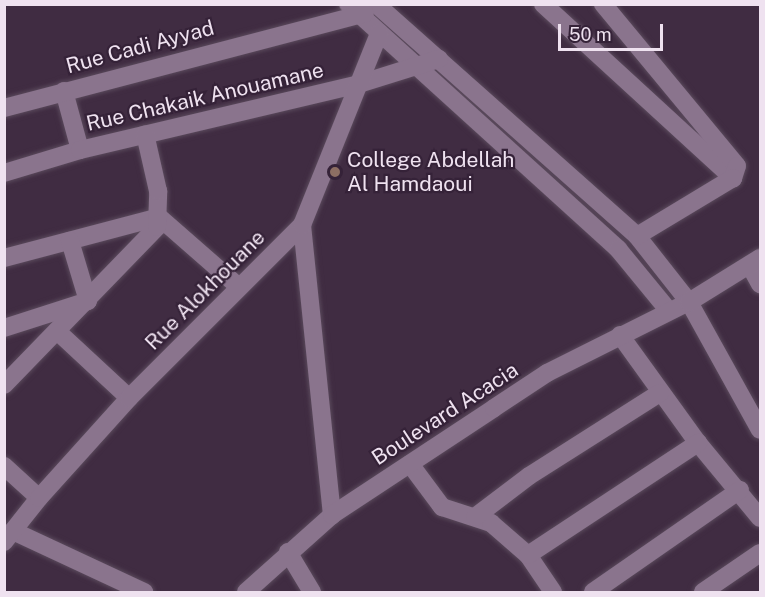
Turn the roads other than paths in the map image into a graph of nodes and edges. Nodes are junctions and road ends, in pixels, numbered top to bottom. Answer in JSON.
{"nodes":[{"id":1,"x":543,"y":4,"type":"edge"},
{"id":2,"x":603,"y":4,"type":"edge"},
{"id":3,"x":383,"y":6,"type":"edge"},
{"id":4,"x":353,"y":10,"type":"edge"},
{"id":5,"x":378,"y":33,"type":"junction"},
{"id":6,"x":440,"y":60,"type":"junction"},
{"id":7,"x":416,"y":66,"type":"junction"},
{"id":8,"x":359,"y":84,"type":"junction"},
{"id":9,"x":64,"y":91,"type":"junction"},
{"id":10,"x":4,"y":108,"type":"edge"},
{"id":11,"x":145,"y":134,"type":"junction"},
{"id":12,"x":80,"y":150,"type":"junction"},
{"id":13,"x":4,"y":173,"type":"edge"},
{"id":14,"x":733,"y":178,"type":"junction"},
{"id":15,"x":159,"y":217,"type":"junction"},
{"id":16,"x":302,"y":225,"type":"junction"},
{"id":17,"x":636,"y":236,"type":"junction"},
{"id":18,"x":70,"y":241,"type":"junction"},
{"id":19,"x":4,"y":258,"type":"edge"},
{"id":20,"x":755,"y":262,"type":"edge"},
{"id":21,"x":760,"y":284,"type":"edge"},
{"id":22,"x":239,"y":287,"type":"junction"},
{"id":23,"x":88,"y":301,"type":"junction"},
{"id":24,"x":689,"y":302,"type":"junction"},
{"id":25,"x":669,"y":311,"type":"junction"},
{"id":26,"x":4,"y":328,"type":"edge"},
{"id":27,"x":57,"y":331,"type":"junction"},
{"id":28,"x":620,"y":335,"type":"junction"},
{"id":29,"x":5,"y":380,"type":"edge"},
{"id":30,"x":660,"y":393,"type":"junction"},
{"id":31,"x":129,"y":398,"type":"junction"},
{"id":32,"x":760,"y":430,"type":"edge"},
{"id":33,"x":698,"y":443,"type":"junction"},
{"id":34,"x":410,"y":464,"type":"junction"},
{"id":35,"x":4,"y":466,"type":"edge"},
{"id":36,"x":740,"y":490,"type":"junction"},
{"id":37,"x":39,"y":498,"type":"junction"},
{"id":38,"x":759,"y":512,"type":"edge"},
{"id":39,"x":332,"y":515,"type":"junction"},
{"id":40,"x":475,"y":517,"type":"junction"},
{"id":41,"x":9,"y":537,"type":"edge"},
{"id":42,"x":288,"y":552,"type":"junction"},
{"id":43,"x":760,"y":554,"type":"edge"},
{"id":44,"x":528,"y":555,"type":"junction"},
{"id":45,"x":144,"y":592,"type":"edge"},
{"id":46,"x":246,"y":592,"type":"edge"},
{"id":47,"x":312,"y":592,"type":"edge"},
{"id":48,"x":553,"y":592,"type":"edge"},
{"id":49,"x":593,"y":592,"type":"edge"},
{"id":50,"x":704,"y":592,"type":"edge"}],
"edges":[{"from":1,"to":14,"type":"street"},
{"from":2,"to":14,"type":"street"},
{"from":3,"to":4,"type":"street","name":"Rue Cadi Ayyad"},
{"from":3,"to":6,"type":"street"},
{"from":4,"to":5,"type":"street"},
{"from":4,"to":9,"type":"street","name":"Rue Cadi Ayyad"},
{"from":5,"to":7,"type":"street"},
{"from":5,"to":8,"type":"street","name":"Rue Alokhouane"},
{"from":6,"to":7,"type":"street","name":"Rue Chakaik Anouamane"},
{"from":6,"to":17,"type":"street"},
{"from":7,"to":8,"type":"street","name":"Rue Chakaik Anouamane"},
{"from":7,"to":25,"type":"street"},
{"from":8,"to":11,"type":"street","name":"Rue Chakaik Anouamane"},
{"from":8,"to":16,"type":"street","name":"Rue Alokhouane"},
{"from":9,"to":10,"type":"street","name":"Rue Cadi Ayyad"},
{"from":9,"to":12,"type":"street"},
{"from":11,"to":12,"type":"street","name":"Rue Chakaik Anouamane"},
{"from":11,"to":15,"type":"street"},
{"from":12,"to":13,"type":"street","name":"Rue Chakaik Anouamane"},
{"from":14,"to":17,"type":"street"},
{"from":15,"to":18,"type":"street"},
{"from":15,"to":22,"type":"street"},
{"from":15,"to":23,"type":"street"},
{"from":16,"to":22,"type":"street","name":"Rue Alokhouane"},
{"from":16,"to":39,"type":"street"},
{"from":17,"to":24,"type":"street"},
{"from":18,"to":19,"type":"street"},
{"from":18,"to":23,"type":"street"},
{"from":20,"to":21,"type":"street"},
{"from":20,"to":24,"type":"street","name":"Boulevard Acacia"},
{"from":22,"to":31,"type":"street","name":"Rue Alokhouane"},
{"from":23,"to":26,"type":"street"},
{"from":23,"to":27,"type":"street"},
{"from":24,"to":25,"type":"street","name":"Boulevard Acacia"},
{"from":24,"to":32,"type":"street"},
{"from":25,"to":28,"type":"street","name":"Boulevard Acacia"},
{"from":27,"to":29,"type":"street"},
{"from":27,"to":31,"type":"street"},
{"from":28,"to":30,"type":"street"},
{"from":28,"to":34,"type":"street","name":"Boulevard Acacia"},
{"from":30,"to":33,"type":"street"},
{"from":30,"to":40,"type":"street"},
{"from":31,"to":37,"type":"street","name":"Rue Alokhouane"},
{"from":33,"to":36,"type":"street"},
{"from":33,"to":44,"type":"street"},
{"from":34,"to":39,"type":"street","name":"Boulevard Acacia"},
{"from":34,"to":40,"type":"street"},
{"from":35,"to":37,"type":"street"},
{"from":36,"to":38,"type":"street"},
{"from":36,"to":49,"type":"street"},
{"from":37,"to":41,"type":"street","name":"Rue Alokhouane"},
{"from":39,"to":42,"type":"street","name":"Boulevard Acacia"},
{"from":40,"to":44,"type":"street"},
{"from":41,"to":45,"type":"street"},
{"from":42,"to":46,"type":"street","name":"Boulevard Acacia"},
{"from":42,"to":47,"type":"street"},
{"from":43,"to":50,"type":"street"},
{"from":44,"to":48,"type":"street"}]}
